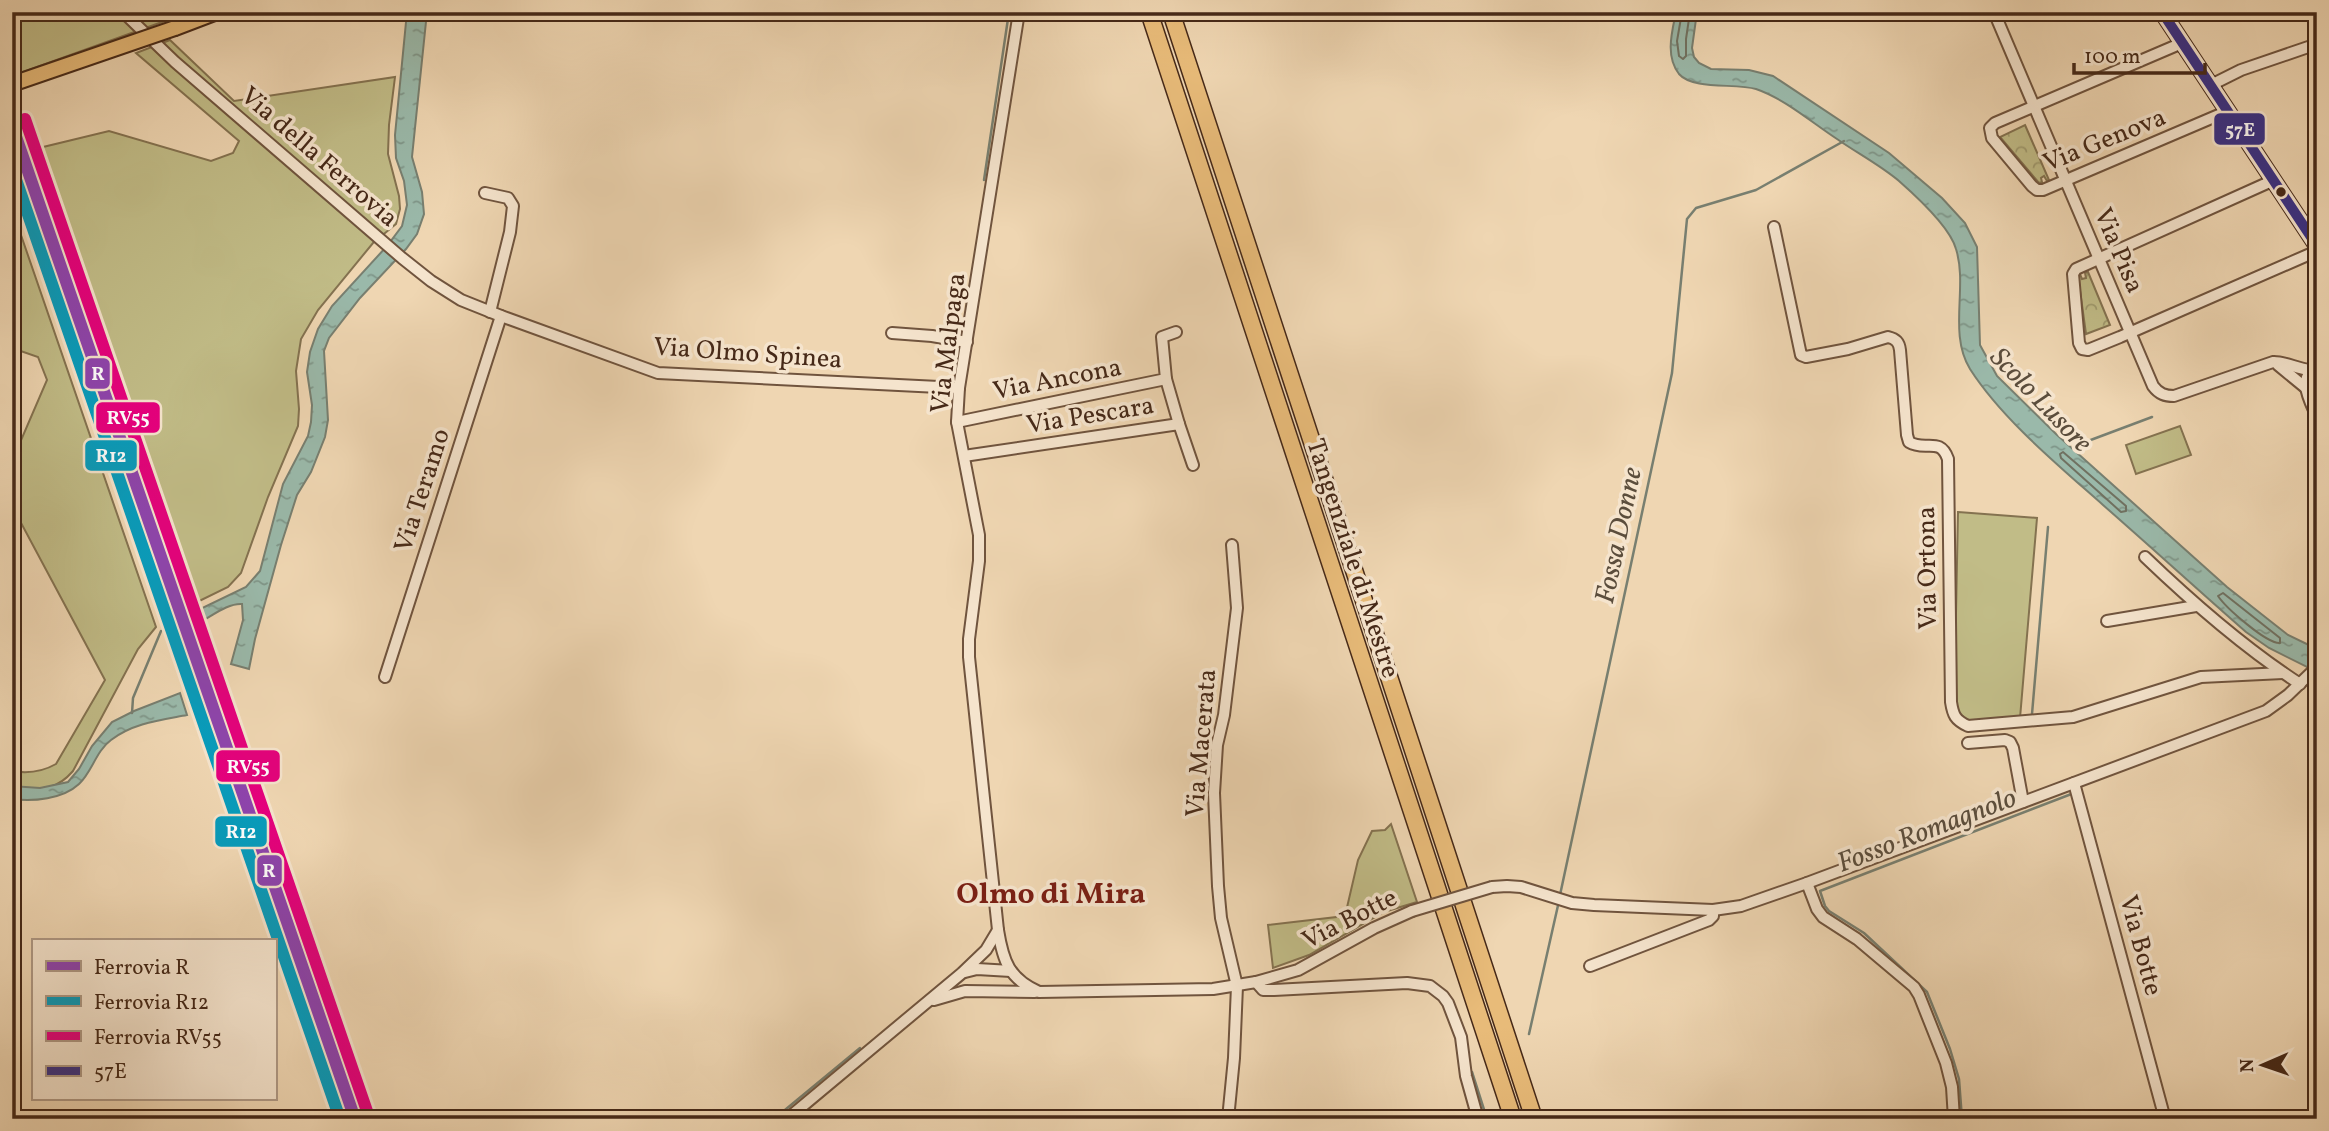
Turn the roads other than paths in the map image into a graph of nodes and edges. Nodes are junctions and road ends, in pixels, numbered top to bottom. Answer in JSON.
{"nodes":[{"id":1,"x":123,"y":12,"type":"edge"},
{"id":2,"x":217,"y":12,"type":"edge"},
{"id":3,"x":1019,"y":12,"type":"edge"},
{"id":4,"x":1149,"y":12,"type":"edge"},
{"id":5,"x":1171,"y":12,"type":"edge"},
{"id":6,"x":1994,"y":12,"type":"edge"},
{"id":7,"x":2162,"y":12,"type":"edge"},
{"id":8,"x":2182,"y":43,"type":"junction"},
{"id":9,"x":2317,"y":44,"type":"edge"},
{"id":10,"x":12,"y":85,"type":"edge"},
{"id":11,"x":2211,"y":85,"type":"junction"},
{"id":12,"x":2034,"y":106,"type":"junction"},
{"id":13,"x":2228,"y":111,"type":"junction"},
{"id":14,"x":2274,"y":180,"type":"junction"},
{"id":15,"x":2066,"y":182,"type":"junction"},
{"id":16,"x":485,"y":193,"type":"dead end"},
{"id":17,"x":2311,"y":223,"type":"edge"},
{"id":18,"x":1774,"y":227,"type":"dead end"},
{"id":19,"x":2317,"y":246,"type":"edge"},
{"id":20,"x":2317,"y":251,"type":"edge"},
{"id":21,"x":2099,"y":258,"type":"junction"},
{"id":22,"x":495,"y":314,"type":"junction"},
{"id":23,"x":1175,"y":332,"type":"dead end"},
{"id":24,"x":2130,"y":332,"type":"junction"},
{"id":25,"x":892,"y":333,"type":"dead end"},
{"id":26,"x":967,"y":342,"type":"junction"},
{"id":27,"x":2273,"y":362,"type":"junction"},
{"id":28,"x":2314,"y":368,"type":"edge"},
{"id":29,"x":1166,"y":379,"type":"junction"},
{"id":30,"x":959,"y":388,"type":"junction"},
{"id":31,"x":2306,"y":388,"type":"junction"},
{"id":32,"x":2317,"y":418,"type":"edge"},
{"id":33,"x":957,"y":422,"type":"junction"},
{"id":34,"x":1179,"y":424,"type":"junction"},
{"id":35,"x":964,"y":456,"type":"junction"},
{"id":36,"x":1193,"y":465,"type":"dead end"},
{"id":37,"x":1233,"y":545,"type":"dead end"},
{"id":38,"x":2145,"y":557,"type":"dead end"},
{"id":39,"x":2196,"y":606,"type":"junction"},
{"id":40,"x":2108,"y":621,"type":"dead end"},
{"id":41,"x":2315,"y":669,"type":"edge"},
{"id":42,"x":2283,"y":673,"type":"junction"},
{"id":43,"x":385,"y":677,"type":"dead end"},
{"id":44,"x":2300,"y":684,"type":"junction"},
{"id":45,"x":1968,"y":743,"type":"dead end"},
{"id":46,"x":2074,"y":783,"type":"junction"},
{"id":47,"x":2023,"y":802,"type":"junction"},
{"id":48,"x":1807,"y":883,"type":"junction"},
{"id":49,"x":1713,"y":910,"type":"junction"},
{"id":50,"x":998,"y":930,"type":"junction"},
{"id":51,"x":1590,"y":966,"type":"dead end"},
{"id":52,"x":1011,"y":971,"type":"junction"},
{"id":53,"x":962,"y":973,"type":"junction"},
{"id":54,"x":1256,"y":982,"type":"junction"},
{"id":55,"x":1237,"y":986,"type":"junction"},
{"id":56,"x":987,"y":992,"type":"junction"},
{"id":57,"x":1040,"y":992,"type":"junction"},
{"id":58,"x":928,"y":1002,"type":"junction"},
{"id":59,"x":787,"y":1119,"type":"edge"},
{"id":60,"x":1228,"y":1119,"type":"edge"},
{"id":61,"x":1478,"y":1119,"type":"edge"},
{"id":62,"x":1513,"y":1119,"type":"edge"},
{"id":63,"x":1534,"y":1119,"type":"edge"},
{"id":64,"x":1954,"y":1119,"type":"edge"},
{"id":65,"x":2165,"y":1119,"type":"edge"}],
"edges":[{"from":1,"to":22,"type":"street","name":"Via della Ferrovia"},
{"from":2,"to":10,"type":"main road","bridge":true},
{"from":3,"to":26,"type":"street","name":"Via Malpaga"},
{"from":4,"to":62,"type":"highway","name":"Tangenziale di Mestre"},
{"from":5,"to":63,"type":"highway","name":"Tangenziale di Mestre"},
{"from":6,"to":12,"type":"street","name":"Via Pisa"},
{"from":7,"to":8,"type":"main road"},
{"from":8,"to":11,"type":"main road"},
{"from":8,"to":12,"type":"street"},
{"from":9,"to":11,"type":"street"},
{"from":11,"to":13,"type":"main road"},
{"from":12,"to":15,"type":"street","name":"Via Pisa"},
{"from":12,"to":15,"type":"street","name":"Via Genova"},
{"from":13,"to":14,"type":"main road"},
{"from":13,"to":15,"type":"street","name":"Via Genova"},
{"from":14,"to":17,"type":"main road"},
{"from":14,"to":21,"type":"street"},
{"from":15,"to":21,"type":"street","name":"Via Pisa"},
{"from":16,"to":22,"type":"street","name":"Via Teramo"},
{"from":17,"to":19,"type":"main road"},
{"from":18,"to":42,"type":"street","name":"Via Ortona"},
{"from":20,"to":24,"type":"street"},
{"from":21,"to":24,"type":"street","name":"Via Pisa"},
{"from":21,"to":24,"type":"street"},
{"from":22,"to":30,"type":"street","name":"Via Olmo Spinea"},
{"from":22,"to":43,"type":"street","name":"Via Teramo"},
{"from":23,"to":29,"type":"street"},
{"from":24,"to":27,"type":"street","name":"Via Pisa"},
{"from":25,"to":26,"type":"street"},
{"from":26,"to":30,"type":"street","name":"Via Malpaga"},
{"from":27,"to":28,"type":"street"},
{"from":27,"to":31,"type":"street"},
{"from":28,"to":31,"type":"street"},
{"from":29,"to":33,"type":"street","name":"Via Ancona"},
{"from":29,"to":34,"type":"street"},
{"from":30,"to":33,"type":"street","name":"Via Malpaga"},
{"from":31,"to":32,"type":"street"},
{"from":33,"to":35,"type":"street","name":"Via Malpaga"},
{"from":34,"to":35,"type":"street","name":"Via Pescara"},
{"from":34,"to":36,"type":"street","name":"Via Pescara"},
{"from":35,"to":50,"type":"street","name":"Via Malpaga"},
{"from":37,"to":55,"type":"street","name":"Via Macerata"},
{"from":38,"to":39,"type":"street"},
{"from":39,"to":40,"type":"street"},
{"from":39,"to":42,"type":"street"},
{"from":41,"to":44,"type":"street","name":"Via Botte"},
{"from":42,"to":44,"type":"street"},
{"from":44,"to":46,"type":"street","name":"Via Botte"},
{"from":45,"to":47,"type":"street"},
{"from":46,"to":47,"type":"street","name":"Via Botte"},
{"from":46,"to":65,"type":"street","name":"Via Botte"},
{"from":47,"to":48,"type":"street","name":"Via Botte"},
{"from":48,"to":49,"type":"street","name":"Via Botte"},
{"from":48,"to":64,"type":"street"},
{"from":49,"to":51,"type":"street","name":"Via Botte"},
{"from":49,"to":54,"type":"street","name":"Via Botte","bridge":true},
{"from":50,"to":52,"type":"street","name":"Via Malpaga"},
{"from":50,"to":53,"type":"street"},
{"from":52,"to":53,"type":"street"},
{"from":52,"to":56,"type":"street"},
{"from":52,"to":57,"type":"street"},
{"from":53,"to":58,"type":"street"},
{"from":54,"to":55,"type":"street","name":"Via Botte"},
{"from":54,"to":61,"type":"street"},
{"from":55,"to":57,"type":"street","name":"Via Botte"},
{"from":55,"to":60,"type":"street","name":"Via Macerata"},
{"from":56,"to":57,"type":"street"},
{"from":56,"to":58,"type":"street"},
{"from":58,"to":59,"type":"street"}]}
